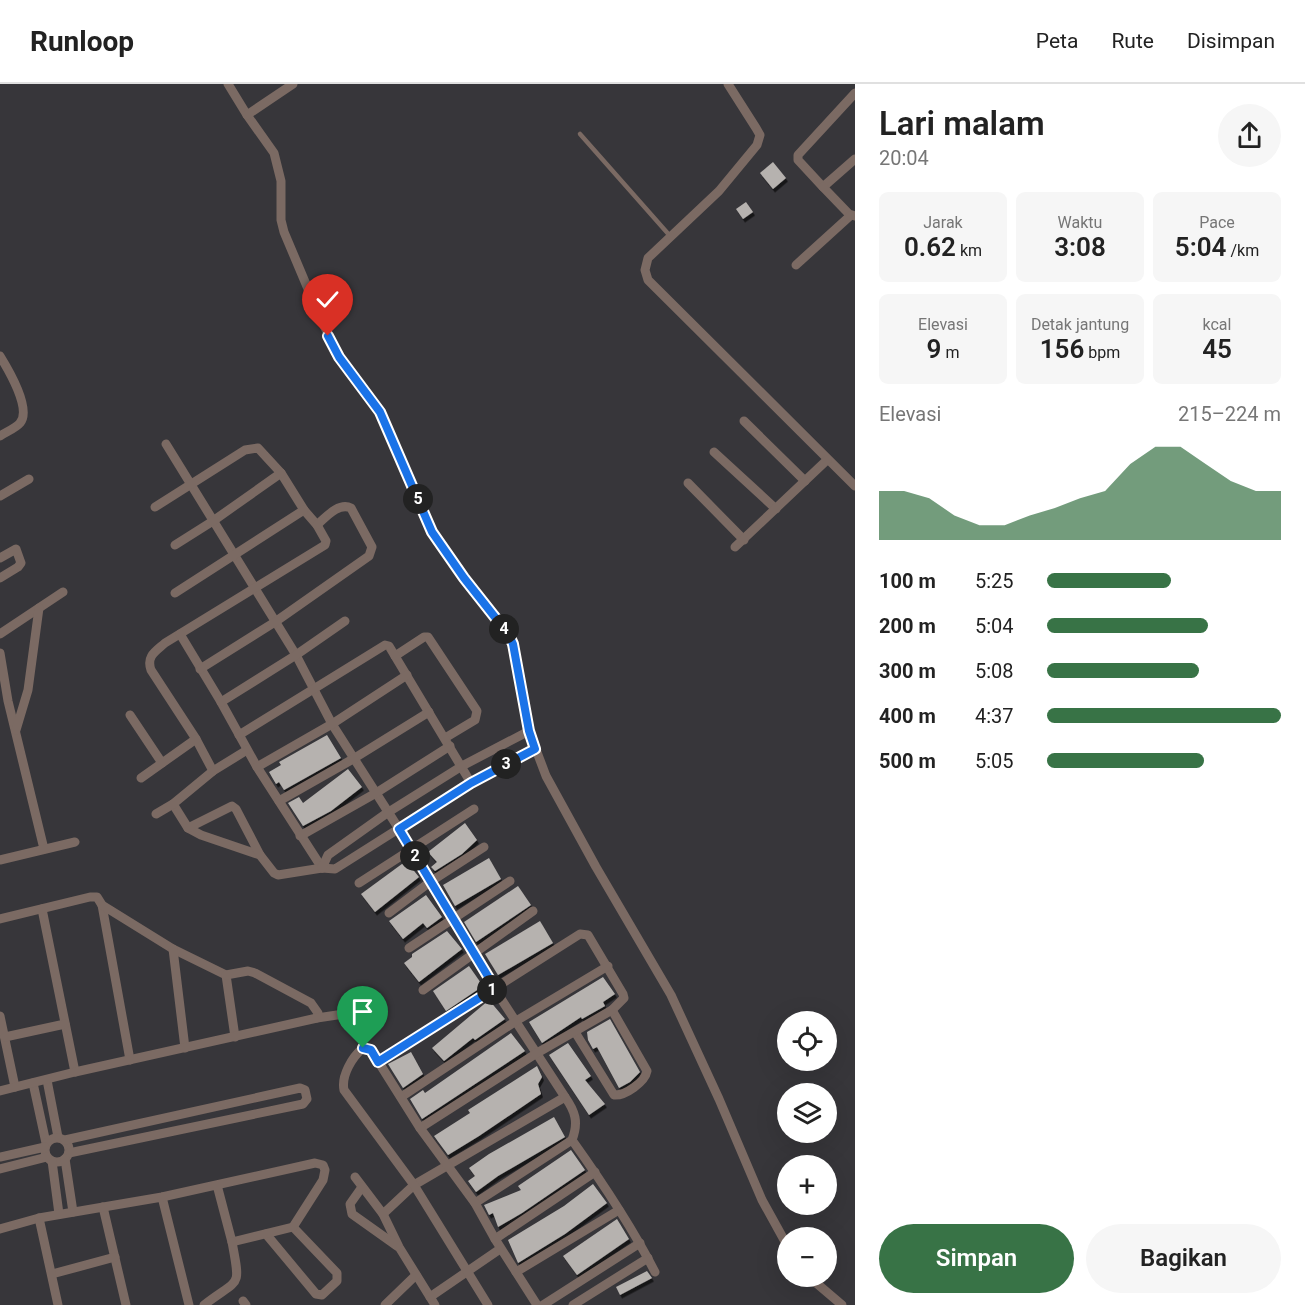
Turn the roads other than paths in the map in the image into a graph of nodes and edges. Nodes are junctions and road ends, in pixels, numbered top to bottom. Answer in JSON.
{"nodes":[{"id":1,"x":228,"y":84,"type":"edge"},
{"id":2,"x":293,"y":84,"type":"edge"},
{"id":3,"x":728,"y":84,"type":"edge"},
{"id":4,"x":855,"y":93,"type":"edge"},
{"id":5,"x":247,"y":115,"type":"junction"},
{"id":6,"x":580,"y":134,"type":"dead end"},
{"id":7,"x":855,"y":159,"type":"edge"},
{"id":8,"x":823,"y":187,"type":"junction"},
{"id":9,"x":853,"y":216,"type":"edge"},
{"id":10,"x":671,"y":237,"type":"junction"},
{"id":11,"x":796,"y":265,"type":"dead end"},
{"id":12,"x":0,"y":356,"type":"edge"},
{"id":13,"x":10,"y":372,"type":"junction"},
{"id":14,"x":0,"y":378,"type":"edge"},
{"id":15,"x":744,"y":421,"type":"dead end"},
{"id":16,"x":0,"y":436,"type":"edge"},
{"id":17,"x":166,"y":444,"type":"dead end"},
{"id":18,"x":714,"y":452,"type":"dead end"},
{"id":19,"x":827,"y":460,"type":"junction"},
{"id":20,"x":281,"y":473,"type":"junction"},
{"id":21,"x":29,"y":479,"type":"dead end"},
{"id":22,"x":805,"y":481,"type":"junction"},
{"id":23,"x":688,"y":483,"type":"dead end"},
{"id":24,"x":191,"y":485,"type":"junction"},
{"id":25,"x":855,"y":486,"type":"edge"},
{"id":26,"x":0,"y":496,"type":"edge"},
{"id":27,"x":155,"y":507,"type":"dead end"},
{"id":28,"x":776,"y":509,"type":"junction"},
{"id":29,"x":304,"y":510,"type":"junction"},
{"id":30,"x":213,"y":521,"type":"junction"},
{"id":31,"x":317,"y":525,"type":"junction"},
{"id":32,"x":744,"y":540,"type":"junction"},
{"id":33,"x":175,"y":544,"type":"dead end"},
{"id":34,"x":735,"y":547,"type":"dead end"},
{"id":35,"x":234,"y":556,"type":"junction"},
{"id":36,"x":0,"y":558,"type":"edge"},
{"id":37,"x":0,"y":578,"type":"edge"},
{"id":38,"x":253,"y":588,"type":"junction"},
{"id":39,"x":63,"y":592,"type":"dead end"},
{"id":40,"x":175,"y":593,"type":"dead end"},
{"id":41,"x":39,"y":608,"type":"junction"},
{"id":42,"x":345,"y":621,"type":"dead end"},
{"id":43,"x":275,"y":622,"type":"junction"},
{"id":44,"x":0,"y":634,"type":"edge"},
{"id":45,"x":180,"y":634,"type":"junction"},
{"id":46,"x":0,"y":652,"type":"edge"},
{"id":47,"x":296,"y":655,"type":"junction"},
{"id":48,"x":395,"y":656,"type":"junction"},
{"id":49,"x":200,"y":669,"type":"junction"},
{"id":50,"x":407,"y":675,"type":"junction"},
{"id":51,"x":312,"y":689,"type":"junction"},
{"id":52,"x":221,"y":702,"type":"junction"},
{"id":53,"x":429,"y":712,"type":"junction"},
{"id":54,"x":130,"y":715,"type":"dead end"},
{"id":55,"x":332,"y":724,"type":"junction"},
{"id":56,"x":16,"y":730,"type":"junction"},
{"id":57,"x":529,"y":731,"type":"junction"},
{"id":58,"x":239,"y":735,"type":"junction"},
{"id":59,"x":196,"y":739,"type":"junction"},
{"id":60,"x":447,"y":742,"type":"junction"},
{"id":61,"x":535,"y":749,"type":"junction"},
{"id":62,"x":247,"y":750,"type":"junction"},
{"id":63,"x":353,"y":759,"type":"junction"},
{"id":64,"x":162,"y":762,"type":"junction"},
{"id":65,"x":462,"y":766,"type":"junction"},
{"id":66,"x":257,"y":768,"type":"junction"},
{"id":67,"x":213,"y":771,"type":"junction"},
{"id":68,"x":141,"y":778,"type":"dead end"},
{"id":69,"x":471,"y":783,"type":"junction"},
{"id":70,"x":376,"y":793,"type":"junction"},
{"id":71,"x":279,"y":801,"type":"junction"},
{"id":72,"x":173,"y":804,"type":"junction"},
{"id":73,"x":474,"y":809,"type":"dead end"},
{"id":74,"x":387,"y":813,"type":"junction"},
{"id":75,"x":156,"y":814,"type":"dead end"},
{"id":76,"x":188,"y":828,"type":"junction"},
{"id":77,"x":399,"y":829,"type":"junction"},
{"id":78,"x":300,"y":836,"type":"junction"},
{"id":79,"x":75,"y":842,"type":"dead end"},
{"id":80,"x":484,"y":847,"type":"dead end"},
{"id":81,"x":44,"y":849,"type":"junction"},
{"id":82,"x":411,"y":849,"type":"junction"},
{"id":83,"x":260,"y":855,"type":"junction"},
{"id":84,"x":0,"y":860,"type":"edge"},
{"id":85,"x":322,"y":868,"type":"junction"},
{"id":86,"x":510,"y":881,"type":"dead end"},
{"id":87,"x":430,"y":882,"type":"junction"},
{"id":88,"x":359,"y":883,"type":"dead end"},
{"id":89,"x":102,"y":906,"type":"junction"},
{"id":90,"x":42,"y":909,"type":"junction"},
{"id":91,"x":533,"y":911,"type":"dead end"},
{"id":92,"x":389,"y":913,"type":"dead end"},
{"id":93,"x":0,"y":918,"type":"edge"},
{"id":94,"x":452,"y":919,"type":"junction"},
{"id":95,"x":409,"y":948,"type":"dead end"},
{"id":96,"x":173,"y":949,"type":"junction"},
{"id":97,"x":472,"y":953,"type":"junction"},
{"id":98,"x":608,"y":966,"type":"junction"},
{"id":99,"x":226,"y":975,"type":"junction"},
{"id":100,"x":495,"y":988,"type":"junction"},
{"id":101,"x":423,"y":990,"type":"dead end"},
{"id":102,"x":612,"y":1010,"type":"junction"},
{"id":103,"x":357,"y":1012,"type":"dead end"},
{"id":104,"x":0,"y":1016,"type":"edge"},
{"id":105,"x":317,"y":1018,"type":"junction"},
{"id":106,"x":516,"y":1021,"type":"junction"},
{"id":107,"x":64,"y":1024,"type":"junction"},
{"id":108,"x":575,"y":1032,"type":"junction"},
{"id":109,"x":5,"y":1037,"type":"junction"},
{"id":110,"x":235,"y":1037,"type":"junction"},
{"id":111,"x":185,"y":1048,"type":"junction"},
{"id":112,"x":537,"y":1053,"type":"junction"},
{"id":113,"x":130,"y":1060,"type":"junction"},
{"id":114,"x":378,"y":1062,"type":"junction"},
{"id":115,"x":75,"y":1072,"type":"junction"},
{"id":116,"x":47,"y":1080,"type":"junction"},
{"id":117,"x":33,"y":1083,"type":"junction"},
{"id":118,"x":15,"y":1087,"type":"junction"},
{"id":119,"x":0,"y":1090,"type":"edge"},
{"id":120,"x":565,"y":1096,"type":"junction"},
{"id":121,"x":401,"y":1097,"type":"junction"},
{"id":122,"x":420,"y":1128,"type":"junction"},
{"id":123,"x":62,"y":1139,"type":"junction"},
{"id":124,"x":572,"y":1140,"type":"junction"},
{"id":125,"x":47,"y":1152,"type":"junction"},
{"id":126,"x":67,"y":1156,"type":"junction"},
{"id":127,"x":0,"y":1157,"type":"edge"},
{"id":128,"x":447,"y":1166,"type":"junction"},
{"id":129,"x":0,"y":1169,"type":"edge"},
{"id":130,"x":596,"y":1172,"type":"junction"},
{"id":131,"x":355,"y":1177,"type":"dead end"},
{"id":132,"x":217,"y":1185,"type":"junction"},
{"id":133,"x":414,"y":1185,"type":"junction"},
{"id":134,"x":362,"y":1187,"type":"junction"},
{"id":135,"x":162,"y":1197,"type":"junction"},
{"id":136,"x":476,"y":1203,"type":"junction"},
{"id":137,"x":103,"y":1207,"type":"junction"},
{"id":138,"x":619,"y":1210,"type":"junction"},
{"id":139,"x":73,"y":1212,"type":"junction"},
{"id":140,"x":59,"y":1214,"type":"junction"},
{"id":141,"x":383,"y":1214,"type":"junction"},
{"id":142,"x":39,"y":1218,"type":"junction"},
{"id":143,"x":293,"y":1227,"type":"junction"},
{"id":144,"x":777,"y":1227,"type":"edge"},
{"id":145,"x":0,"y":1229,"type":"edge"},
{"id":146,"x":266,"y":1234,"type":"junction"},
{"id":147,"x":495,"y":1239,"type":"junction"},
{"id":148,"x":232,"y":1242,"type":"junction"},
{"id":149,"x":640,"y":1243,"type":"junction"},
{"id":150,"x":399,"y":1247,"type":"junction"},
{"id":151,"x":500,"y":1249,"type":"junction"},
{"id":152,"x":116,"y":1257,"type":"junction"},
{"id":153,"x":648,"y":1258,"type":"junction"},
{"id":154,"x":467,"y":1272,"type":"junction"},
{"id":155,"x":516,"y":1272,"type":"junction"},
{"id":156,"x":655,"y":1272,"type":"dead end"},
{"id":157,"x":52,"y":1274,"type":"junction"},
{"id":158,"x":416,"y":1275,"type":"junction"},
{"id":159,"x":821,"y":1287,"type":"edge"},
{"id":160,"x":433,"y":1301,"type":"edge"},
{"id":161,"x":215,"y":1302,"type":"edge"},
{"id":162,"x":58,"y":1305,"type":"edge"},
{"id":163,"x":126,"y":1305,"type":"edge"},
{"id":164,"x":189,"y":1305,"type":"edge"},
{"id":165,"x":204,"y":1305,"type":"edge"},
{"id":166,"x":385,"y":1305,"type":"edge"},
{"id":167,"x":488,"y":1305,"type":"edge"},
{"id":168,"x":537,"y":1305,"type":"edge"},
{"id":169,"x":543,"y":1305,"type":"edge"},
{"id":170,"x":573,"y":1305,"type":"edge"},
{"id":171,"x":842,"y":1305,"type":"edge"}],
"edges":[{"from":1,"to":5,"type":"street"},
{"from":2,"to":5,"type":"street"},
{"from":3,"to":10,"type":"street"},
{"from":4,"to":8,"type":"street"},
{"from":5,"to":57,"type":"street"},
{"from":6,"to":10,"type":"lane"},
{"from":7,"to":8,"type":"street"},
{"from":8,"to":9,"type":"street"},
{"from":9,"to":11,"type":"street"},
{"from":10,"to":19,"type":"street"},
{"from":12,"to":13,"type":"street"},
{"from":13,"to":14,"type":"street"},
{"from":13,"to":16,"type":"street"},
{"from":15,"to":22,"type":"street"},
{"from":17,"to":24,"type":"street"},
{"from":18,"to":28,"type":"street"},
{"from":19,"to":22,"type":"street"},
{"from":19,"to":25,"type":"street"},
{"from":20,"to":24,"type":"street"},
{"from":20,"to":29,"type":"street"},
{"from":20,"to":30,"type":"street"},
{"from":21,"to":26,"type":"street"},
{"from":22,"to":28,"type":"street"},
{"from":23,"to":32,"type":"street"},
{"from":24,"to":27,"type":"street"},
{"from":24,"to":30,"type":"street"},
{"from":28,"to":32,"type":"street"},
{"from":29,"to":31,"type":"street"},
{"from":29,"to":35,"type":"street"},
{"from":30,"to":33,"type":"street"},
{"from":30,"to":35,"type":"street"},
{"from":31,"to":38,"type":"street"},
{"from":31,"to":43,"type":"street"},
{"from":32,"to":34,"type":"street"},
{"from":35,"to":38,"type":"street"},
{"from":35,"to":40,"type":"street"},
{"from":36,"to":37,"type":"street"},
{"from":38,"to":43,"type":"street"},
{"from":38,"to":45,"type":"street"},
{"from":39,"to":41,"type":"street"},
{"from":41,"to":44,"type":"street"},
{"from":41,"to":56,"type":"street"},
{"from":42,"to":47,"type":"street"},
{"from":43,"to":47,"type":"street"},
{"from":43,"to":49,"type":"street"},
{"from":45,"to":49,"type":"street"},
{"from":45,"to":59,"type":"street"},
{"from":46,"to":56,"type":"street"},
{"from":47,"to":51,"type":"street"},
{"from":47,"to":52,"type":"street"},
{"from":48,"to":50,"type":"street"},
{"from":48,"to":51,"type":"street"},
{"from":48,"to":60,"type":"street"},
{"from":49,"to":52,"type":"street"},
{"from":50,"to":53,"type":"street"},
{"from":50,"to":55,"type":"street"},
{"from":51,"to":55,"type":"street"},
{"from":51,"to":58,"type":"street"},
{"from":52,"to":58,"type":"street"},
{"from":53,"to":60,"type":"street"},
{"from":53,"to":63,"type":"street"},
{"from":54,"to":64,"type":"street"},
{"from":55,"to":63,"type":"street"},
{"from":55,"to":66,"type":"street"},
{"from":56,"to":81,"type":"street"},
{"from":57,"to":61,"type":"street"},
{"from":57,"to":65,"type":"street"},
{"from":58,"to":62,"type":"street"},
{"from":59,"to":64,"type":"street"},
{"from":59,"to":67,"type":"street"},
{"from":60,"to":65,"type":"street"},
{"from":60,"to":70,"type":"street"},
{"from":61,"to":69,"type":"street"},
{"from":61,"to":144,"type":"street"},
{"from":62,"to":66,"type":"street"},
{"from":62,"to":67,"type":"street"},
{"from":63,"to":70,"type":"street"},
{"from":63,"to":71,"type":"street"},
{"from":64,"to":68,"type":"street"},
{"from":65,"to":69,"type":"street"},
{"from":65,"to":74,"type":"street"},
{"from":66,"to":71,"type":"street"},
{"from":67,"to":72,"type":"street"},
{"from":69,"to":77,"type":"street"},
{"from":70,"to":74,"type":"street"},
{"from":70,"to":78,"type":"street"},
{"from":71,"to":78,"type":"street"},
{"from":72,"to":75,"type":"street"},
{"from":72,"to":76,"type":"street"},
{"from":73,"to":82,"type":"street"},
{"from":74,"to":77,"type":"street"},
{"from":74,"to":85,"type":"street"},
{"from":76,"to":83,"type":"street"},
{"from":76,"to":83,"type":"street"},
{"from":77,"to":82,"type":"street"},
{"from":77,"to":85,"type":"street"},
{"from":78,"to":85,"type":"street"},
{"from":79,"to":81,"type":"street"},
{"from":80,"to":87,"type":"street"},
{"from":81,"to":84,"type":"street"},
{"from":82,"to":87,"type":"street"},
{"from":82,"to":88,"type":"street"},
{"from":83,"to":85,"type":"street"},
{"from":86,"to":94,"type":"street"},
{"from":87,"to":92,"type":"street"},
{"from":87,"to":94,"type":"street"},
{"from":89,"to":90,"type":"street"},
{"from":89,"to":96,"type":"street"},
{"from":89,"to":113,"type":"street"},
{"from":90,"to":93,"type":"street"},
{"from":90,"to":107,"type":"street"},
{"from":91,"to":97,"type":"street"},
{"from":94,"to":95,"type":"street"},
{"from":94,"to":97,"type":"street"},
{"from":96,"to":99,"type":"street"},
{"from":96,"to":111,"type":"street"},
{"from":97,"to":100,"type":"street"},
{"from":97,"to":101,"type":"street"},
{"from":98,"to":100,"type":"street"},
{"from":98,"to":102,"type":"street"},
{"from":98,"to":106,"type":"street"},
{"from":99,"to":105,"type":"street"},
{"from":99,"to":110,"type":"street"},
{"from":100,"to":106,"type":"street"},
{"from":100,"to":114,"type":"street"},
{"from":102,"to":108,"type":"street"},
{"from":102,"to":108,"type":"street"},
{"from":103,"to":105,"type":"street"},
{"from":104,"to":109,"type":"street"},
{"from":105,"to":110,"type":"street"},
{"from":106,"to":112,"type":"street"},
{"from":106,"to":121,"type":"street"},
{"from":107,"to":109,"type":"street"},
{"from":107,"to":115,"type":"street"},
{"from":108,"to":112,"type":"street"},
{"from":109,"to":118,"type":"street"},
{"from":110,"to":111,"type":"street"},
{"from":111,"to":113,"type":"street"},
{"from":112,"to":120,"type":"street"},
{"from":112,"to":122,"type":"street"},
{"from":113,"to":115,"type":"street"},
{"from":114,"to":121,"type":"street"},
{"from":114,"to":133,"type":"street"},
{"from":115,"to":116,"type":"street"},
{"from":116,"to":117,"type":"street"},
{"from":116,"to":123,"type":"street"},
{"from":117,"to":118,"type":"street"},
{"from":117,"to":125,"type":"street"},
{"from":118,"to":119,"type":"street"},
{"from":120,"to":124,"type":"street"},
{"from":120,"to":128,"type":"street"},
{"from":121,"to":122,"type":"street"},
{"from":122,"to":128,"type":"street"},
{"from":123,"to":125,"type":"street"},
{"from":123,"to":126,"type":"street"},
{"from":123,"to":126,"type":"street"},
{"from":124,"to":130,"type":"street"},
{"from":124,"to":136,"type":"street"},
{"from":125,"to":126,"type":"street"},
{"from":125,"to":127,"type":"street"},
{"from":125,"to":129,"type":"street"},
{"from":125,"to":140,"type":"street"},
{"from":126,"to":139,"type":"street"},
{"from":128,"to":133,"type":"street"},
{"from":128,"to":136,"type":"street"},
{"from":130,"to":138,"type":"street"},
{"from":130,"to":147,"type":"street"},
{"from":131,"to":134,"type":"street"},
{"from":132,"to":135,"type":"street"},
{"from":132,"to":143,"type":"street"},
{"from":132,"to":148,"type":"street"},
{"from":133,"to":141,"type":"street"},
{"from":133,"to":154,"type":"street"},
{"from":134,"to":141,"type":"street"},
{"from":134,"to":150,"type":"street"},
{"from":135,"to":137,"type":"street"},
{"from":135,"to":164,"type":"street"},
{"from":136,"to":147,"type":"street"},
{"from":137,"to":139,"type":"street"},
{"from":137,"to":152,"type":"street"},
{"from":138,"to":149,"type":"street"},
{"from":138,"to":155,"type":"street"},
{"from":139,"to":140,"type":"street"},
{"from":140,"to":142,"type":"street"},
{"from":141,"to":150,"type":"street"},
{"from":142,"to":145,"type":"street"},
{"from":142,"to":157,"type":"street"},
{"from":143,"to":146,"type":"street"},
{"from":143,"to":146,"type":"street"},
{"from":146,"to":148,"type":"street"},
{"from":147,"to":151,"type":"street"},
{"from":148,"to":161,"type":"street"},
{"from":149,"to":153,"type":"street"},
{"from":149,"to":169,"type":"street"},
{"from":150,"to":158,"type":"street"},
{"from":151,"to":154,"type":"street"},
{"from":151,"to":155,"type":"street"},
{"from":152,"to":157,"type":"street"},
{"from":152,"to":163,"type":"street"},
{"from":153,"to":156,"type":"street"},
{"from":153,"to":170,"type":"street"},
{"from":154,"to":160,"type":"street"},
{"from":154,"to":167,"type":"street"},
{"from":155,"to":168,"type":"street"},
{"from":157,"to":162,"type":"street"},
{"from":158,"to":160,"type":"street"},
{"from":158,"to":166,"type":"street"},
{"from":159,"to":171,"type":"street"},
{"from":161,"to":165,"type":"street"}]}
